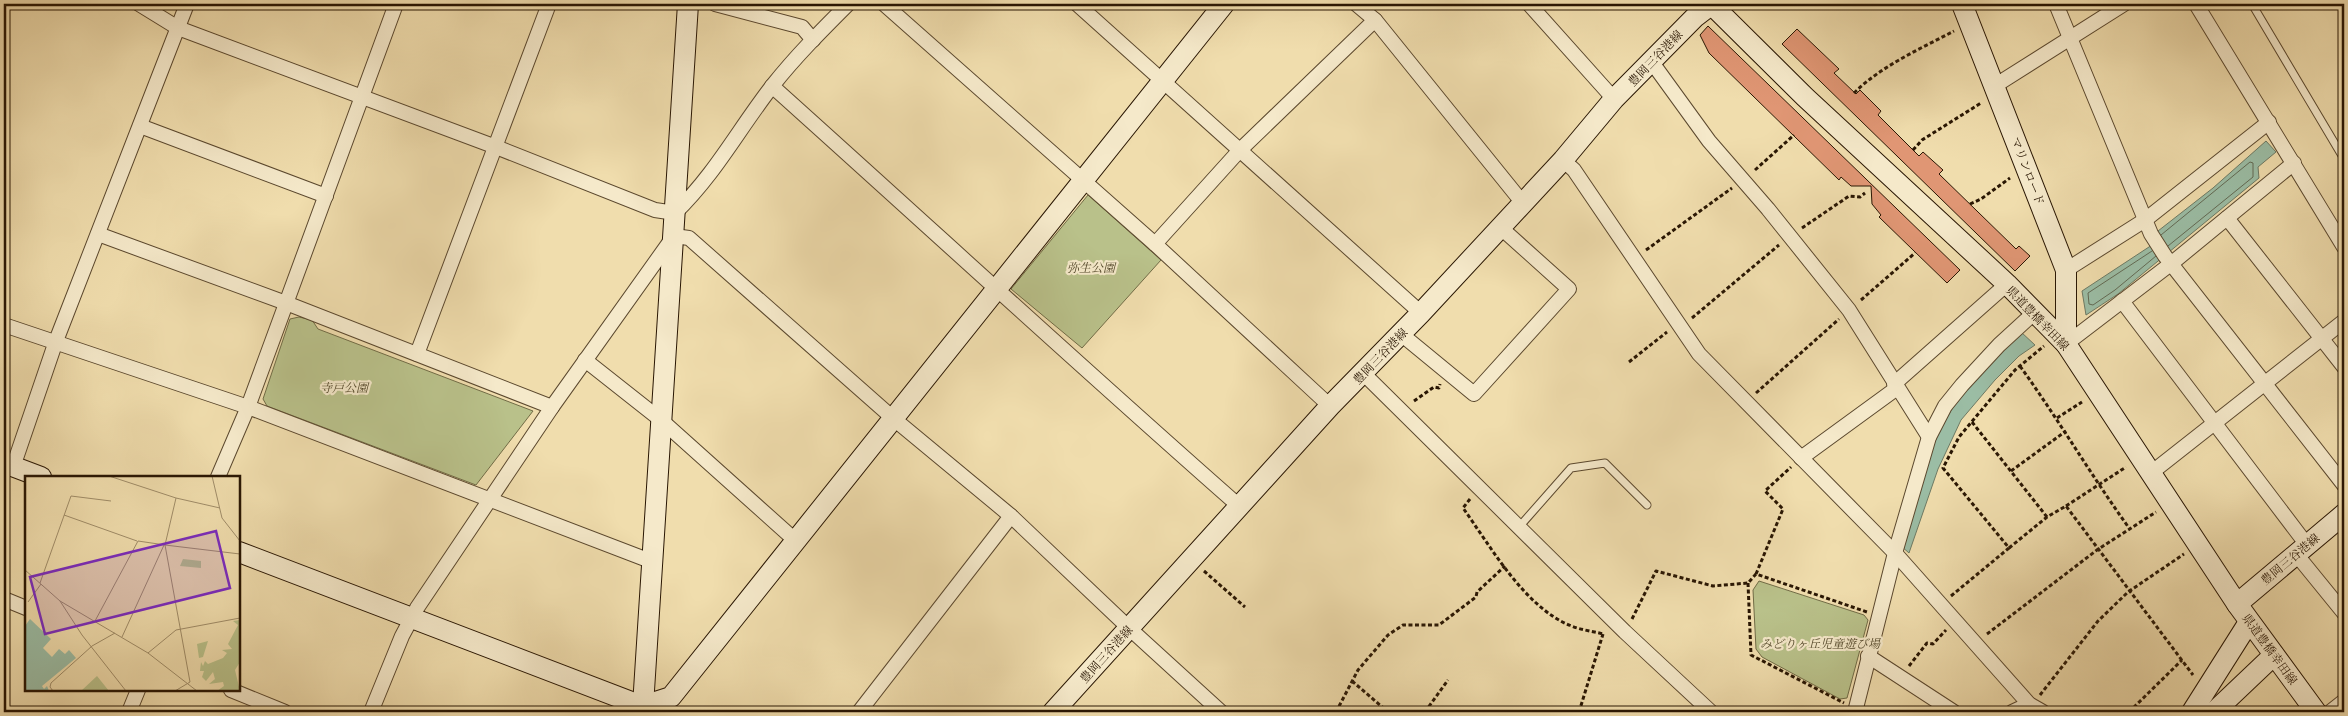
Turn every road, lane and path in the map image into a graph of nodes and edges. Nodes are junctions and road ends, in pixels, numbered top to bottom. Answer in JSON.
{"nodes":[{"id":1,"x":139,"y":4,"type":"edge"},
{"id":2,"x":187,"y":4,"type":"edge"},
{"id":3,"x":396,"y":4,"type":"edge"},
{"id":4,"x":548,"y":4,"type":"edge"},
{"id":5,"x":688,"y":4,"type":"edge"},
{"id":6,"x":715,"y":4,"type":"edge"},
{"id":7,"x":848,"y":4,"type":"edge"},
{"id":8,"x":884,"y":4,"type":"edge"},
{"id":9,"x":1077,"y":4,"type":"edge"},
{"id":10,"x":1224,"y":4,"type":"edge"},
{"id":11,"x":1356,"y":4,"type":"edge"},
{"id":12,"x":1529,"y":4,"type":"edge"},
{"id":13,"x":1712,"y":4,"type":"edge"},
{"id":14,"x":1962,"y":4,"type":"edge"},
{"id":15,"x":2056,"y":4,"type":"edge"},
{"id":16,"x":2124,"y":4,"type":"edge"},
{"id":17,"x":2196,"y":4,"type":"edge"},
{"id":18,"x":2252,"y":4,"type":"edge"},
{"id":19,"x":1375,"y":20,"type":"junction"},
{"id":20,"x":1970,"y":22,"type":"junction"},
{"id":21,"x":178,"y":28,"type":"junction"},
{"id":22,"x":2070,"y":39,"type":"junction"},
{"id":23,"x":812,"y":40,"type":"junction"},
{"id":24,"x":1651,"y":62,"type":"junction"},
{"id":25,"x":1163,"y":81,"type":"junction"},
{"id":26,"x":1996,"y":85,"type":"junction"},
{"id":27,"x":772,"y":86,"type":"junction"},
{"id":28,"x":1854,"y":93,"type":"dead end"},
{"id":29,"x":362,"y":97,"type":"junction"},
{"id":30,"x":1614,"y":99,"type":"junction"},
{"id":31,"x":2269,"y":122,"type":"junction"},
{"id":32,"x":140,"y":126,"type":"junction"},
{"id":33,"x":1794,"y":136,"type":"dead end"},
{"id":34,"x":496,"y":147,"type":"junction"},
{"id":35,"x":1913,"y":150,"type":"dead end"},
{"id":36,"x":1239,"y":151,"type":"junction"},
{"id":37,"x":1563,"y":160,"type":"junction"},
{"id":38,"x":2344,"y":160,"type":"edge"},
{"id":39,"x":2294,"y":163,"type":"junction"},
{"id":40,"x":2026,"y":165,"type":"junction"},
{"id":41,"x":1084,"y":181,"type":"junction"},
{"id":42,"x":1743,"y":181,"type":"junction"},
{"id":43,"x":1866,"y":193,"type":"dead end"},
{"id":44,"x":326,"y":196,"type":"junction"},
{"id":45,"x":1522,"y":202,"type":"junction"},
{"id":46,"x":1970,"y":204,"type":"dead end"},
{"id":47,"x":675,"y":214,"type":"junction"},
{"id":48,"x":2227,"y":218,"type":"junction"},
{"id":49,"x":2146,"y":220,"type":"junction"},
{"id":50,"x":1500,"y":227,"type":"junction"},
{"id":51,"x":98,"y":234,"type":"junction"},
{"id":52,"x":674,"y":236,"type":"junction"},
{"id":53,"x":1790,"y":237,"type":"junction"},
{"id":54,"x":1155,"y":244,"type":"junction"},
{"id":55,"x":2344,"y":247,"type":"edge"},
{"id":56,"x":1915,"y":253,"type":"dead end"},
{"id":57,"x":1633,"y":259,"type":"junction"},
{"id":58,"x":2168,"y":260,"type":"junction"},
{"id":59,"x":2066,"y":270,"type":"junction"},
{"id":60,"x":2006,"y":284,"type":"junction"},
{"id":61,"x":998,"y":288,"type":"junction"},
{"id":62,"x":2122,"y":301,"type":"junction"},
{"id":63,"x":286,"y":303,"type":"junction"},
{"id":64,"x":1849,"y":310,"type":"junction"},
{"id":65,"x":2035,"y":312,"type":"junction"},
{"id":66,"x":1422,"y":313,"type":"junction"},
{"id":67,"x":2344,"y":321,"type":"edge"},
{"id":68,"x":4,"y":325,"type":"edge"},
{"id":69,"x":1678,"y":326,"type":"junction"},
{"id":70,"x":1402,"y":334,"type":"junction"},
{"id":71,"x":2322,"y":338,"type":"junction"},
{"id":72,"x":2062,"y":339,"type":"junction"},
{"id":73,"x":56,"y":342,"type":"junction"},
{"id":74,"x":417,"y":354,"type":"junction"},
{"id":75,"x":585,"y":360,"type":"junction"},
{"id":76,"x":1629,"y":362,"type":"dead end"},
{"id":77,"x":2020,"y":366,"type":"junction"},
{"id":78,"x":2344,"y":367,"type":"edge"},
{"id":79,"x":1444,"y":369,"type":"junction"},
{"id":80,"x":1363,"y":373,"type":"junction"},
{"id":81,"x":2266,"y":384,"type":"junction"},
{"id":82,"x":1896,"y":386,"type":"junction"},
{"id":83,"x":2098,"y":392,"type":"junction"},
{"id":84,"x":1746,"y":402,"type":"junction"},
{"id":85,"x":1330,"y":406,"type":"junction"},
{"id":86,"x":248,"y":407,"type":"junction"},
{"id":87,"x":552,"y":407,"type":"junction"},
{"id":88,"x":1401,"y":411,"type":"junction"},
{"id":89,"x":2057,"y":418,"type":"junction"},
{"id":90,"x":894,"y":419,"type":"junction"},
{"id":91,"x":661,"y":420,"type":"junction"},
{"id":92,"x":1972,"y":422,"type":"junction"},
{"id":93,"x":2214,"y":424,"type":"junction"},
{"id":94,"x":2066,"y":431,"type":"junction"},
{"id":95,"x":1929,"y":437,"type":"junction"},
{"id":96,"x":1801,"y":458,"type":"junction"},
{"id":97,"x":8,"y":465,"type":"edge"},
{"id":98,"x":2146,"y":465,"type":"junction"},
{"id":99,"x":2011,"y":471,"type":"junction"},
{"id":100,"x":38,"y":476,"type":"edge"},
{"id":101,"x":218,"y":476,"type":"edge"},
{"id":102,"x":2098,"y":485,"type":"junction"},
{"id":103,"x":2344,"y":485,"type":"edge"},
{"id":104,"x":1480,"y":488,"type":"junction"},
{"id":105,"x":492,"y":500,"type":"junction"},
{"id":106,"x":2170,"y":503,"type":"junction"},
{"id":107,"x":1239,"y":506,"type":"junction"},
{"id":108,"x":1648,"y":506,"type":"dead end"},
{"id":109,"x":2066,"y":506,"type":"junction"},
{"id":110,"x":2344,"y":514,"type":"edge"},
{"id":111,"x":1011,"y":516,"type":"junction"},
{"id":112,"x":2047,"y":517,"type":"junction"},
{"id":113,"x":1519,"y":527,"type":"junction"},
{"id":114,"x":2129,"y":528,"type":"junction"},
{"id":115,"x":796,"y":541,"type":"junction"},
{"id":116,"x":2197,"y":545,"type":"junction"},
{"id":117,"x":2010,"y":548,"type":"junction"},
{"id":118,"x":2302,"y":549,"type":"junction"},
{"id":119,"x":2097,"y":550,"type":"junction"},
{"id":120,"x":240,"y":552,"type":"edge"},
{"id":121,"x":1895,"y":553,"type":"junction"},
{"id":122,"x":1191,"y":559,"type":"junction"},
{"id":123,"x":653,"y":562,"type":"junction"},
{"id":124,"x":1505,"y":566,"type":"junction"},
{"id":125,"x":1756,"y":574,"type":"junction"},
{"id":126,"x":1748,"y":583,"type":"junction"},
{"id":127,"x":2128,"y":592,"type":"junction"},
{"id":128,"x":4,"y":599,"type":"edge"},
{"id":129,"x":1940,"y":604,"type":"junction"},
{"id":130,"x":2236,"y":604,"type":"junction"},
{"id":131,"x":1245,"y":607,"type":"dead end"},
{"id":132,"x":25,"y":608,"type":"edge"},
{"id":133,"x":2344,"y":613,"type":"edge"},
{"id":134,"x":1879,"y":616,"type":"junction"},
{"id":135,"x":411,"y":619,"type":"junction"},
{"id":136,"x":1615,"y":621,"type":"junction"},
{"id":137,"x":1955,"y":621,"type":"junction"},
{"id":138,"x":2249,"y":622,"type":"junction"},
{"id":139,"x":1129,"y":628,"type":"junction"},
{"id":140,"x":1625,"y":632,"type":"junction"},
{"id":141,"x":1603,"y":634,"type":"junction"},
{"id":142,"x":1975,"y":644,"type":"junction"},
{"id":143,"x":2274,"y":655,"type":"junction"},
{"id":144,"x":1868,"y":656,"type":"junction"},
{"id":145,"x":2182,"y":660,"type":"junction"},
{"id":146,"x":1899,"y":678,"type":"junction"},
{"id":147,"x":1448,"y":680,"type":"dead end"},
{"id":148,"x":1352,"y":681,"type":"junction"},
{"id":149,"x":2206,"y":690,"type":"junction"},
{"id":150,"x":138,"y":691,"type":"edge"},
{"id":151,"x":234,"y":691,"type":"edge"},
{"id":152,"x":2344,"y":701,"type":"edge"},
{"id":153,"x":2035,"y":708,"type":"edge"},
{"id":154,"x":648,"y":710,"type":"edge"},
{"id":155,"x":1855,"y":710,"type":"edge"},
{"id":156,"x":129,"y":712,"type":"edge"},
{"id":157,"x":285,"y":712,"type":"edge"},
{"id":158,"x":371,"y":712,"type":"edge"},
{"id":159,"x":859,"y":712,"type":"edge"},
{"id":160,"x":1053,"y":712,"type":"edge"},
{"id":161,"x":1221,"y":712,"type":"edge"},
{"id":162,"x":1336,"y":712,"type":"edge"},
{"id":163,"x":1388,"y":712,"type":"edge"},
{"id":164,"x":1425,"y":712,"type":"edge"},
{"id":165,"x":1579,"y":712,"type":"edge"},
{"id":166,"x":1711,"y":712,"type":"edge"},
{"id":167,"x":1954,"y":712,"type":"edge"},
{"id":168,"x":2012,"y":712,"type":"edge"},
{"id":169,"x":2129,"y":712,"type":"edge"},
{"id":170,"x":2192,"y":712,"type":"edge"},
{"id":171,"x":2214,"y":712,"type":"edge"},
{"id":172,"x":2316,"y":712,"type":"edge"},
{"id":173,"x":2330,"y":712,"type":"edge"}],
"edges":[{"from":1,"to":21,"type":"street"},
{"from":2,"to":21,"type":"street"},
{"from":3,"to":29,"type":"street"},
{"from":4,"to":34,"type":"street"},
{"from":5,"to":47,"type":"street"},
{"from":6,"to":23,"type":"street"},
{"from":7,"to":23,"type":"street"},
{"from":8,"to":41,"type":"street"},
{"from":9,"to":25,"type":"street"},
{"from":10,"to":25,"type":"street"},
{"from":11,"to":19,"type":"street"},
{"from":12,"to":30,"type":"street"},
{"from":13,"to":24,"type":"street","name":"豊岡三谷港線"},
{"from":13,"to":60,"type":"street","name":"県道豊橋幸田線"},
{"from":14,"to":20,"type":"street","name":"マリンロード"},
{"from":15,"to":22,"type":"street"},
{"from":16,"to":22,"type":"street"},
{"from":17,"to":31,"type":"street"},
{"from":18,"to":38,"type":"lane"},
{"from":19,"to":36,"type":"street"},
{"from":19,"to":45,"type":"street"},
{"from":20,"to":26,"type":"street","name":"マリンロード"},
{"from":20,"to":28,"type":"path"},
{"from":21,"to":29,"type":"street"},
{"from":21,"to":32,"type":"street"},
{"from":22,"to":26,"type":"street"},
{"from":22,"to":49,"type":"street"},
{"from":23,"to":27,"type":"street"},
{"from":24,"to":30,"type":"street","name":"豊岡三谷港線"},
{"from":24,"to":42,"type":"street"},
{"from":25,"to":36,"type":"street"},
{"from":25,"to":41,"type":"street"},
{"from":26,"to":35,"type":"path"},
{"from":26,"to":40,"type":"street","name":"マリンロード"},
{"from":27,"to":47,"type":"street"},
{"from":27,"to":61,"type":"street"},
{"from":29,"to":34,"type":"street"},
{"from":29,"to":44,"type":"street"},
{"from":30,"to":37,"type":"street","name":"豊岡三谷港線"},
{"from":31,"to":39,"type":"street"},
{"from":31,"to":49,"type":"street"},
{"from":32,"to":44,"type":"street"},
{"from":32,"to":51,"type":"street"},
{"from":33,"to":42,"type":"path"},
{"from":34,"to":47,"type":"street"},
{"from":34,"to":74,"type":"street"},
{"from":36,"to":54,"type":"street"},
{"from":36,"to":66,"type":"street"},
{"from":37,"to":45,"type":"street","name":"豊岡三谷港線"},
{"from":37,"to":57,"type":"street"},
{"from":39,"to":48,"type":"street"},
{"from":39,"to":55,"type":"street"},
{"from":40,"to":46,"type":"path"},
{"from":40,"to":59,"type":"street","name":"マリンロード"},
{"from":41,"to":54,"type":"street"},
{"from":41,"to":61,"type":"street"},
{"from":42,"to":53,"type":"street"},
{"from":42,"to":57,"type":"path"},
{"from":43,"to":53,"type":"path"},
{"from":44,"to":63,"type":"street"},
{"from":45,"to":50,"type":"street","name":"豊岡三谷港線"},
{"from":47,"to":52,"type":"street"},
{"from":48,"to":58,"type":"street"},
{"from":48,"to":71,"type":"street"},
{"from":49,"to":58,"type":"street"},
{"from":49,"to":59,"type":"street"},
{"from":50,"to":66,"type":"street","name":"豊岡三谷港線"},
{"from":50,"to":79,"type":"street"},
{"from":51,"to":63,"type":"street"},
{"from":51,"to":73,"type":"street"},
{"from":52,"to":75,"type":"street"},
{"from":52,"to":90,"type":"street"},
{"from":52,"to":91,"type":"street"},
{"from":53,"to":64,"type":"street"},
{"from":53,"to":69,"type":"path"},
{"from":54,"to":85,"type":"street"},
{"from":56,"to":64,"type":"path"},
{"from":57,"to":69,"type":"street"},
{"from":58,"to":62,"type":"street"},
{"from":58,"to":81,"type":"street"},
{"from":59,"to":72,"type":"street","name":"マリンロード"},
{"from":60,"to":65,"type":"street","name":"県道豊橋幸田線"},
{"from":60,"to":82,"type":"street"},
{"from":61,"to":90,"type":"street"},
{"from":61,"to":107,"type":"street"},
{"from":62,"to":72,"type":"street"},
{"from":62,"to":93,"type":"street"},
{"from":63,"to":74,"type":"street"},
{"from":63,"to":86,"type":"street"},
{"from":64,"to":82,"type":"street"},
{"from":64,"to":84,"type":"path"},
{"from":65,"to":72,"type":"street","name":"県道豊橋幸田線"},
{"from":65,"to":95,"type":"street"},
{"from":66,"to":70,"type":"street","name":"豊岡三谷港線"},
{"from":67,"to":71,"type":"street"},
{"from":68,"to":73,"type":"street"},
{"from":69,"to":76,"type":"path"},
{"from":69,"to":84,"type":"street"},
{"from":70,"to":79,"type":"street"},
{"from":70,"to":80,"type":"street","name":"豊岡三谷港線"},
{"from":71,"to":78,"type":"street"},
{"from":71,"to":81,"type":"street"},
{"from":72,"to":77,"type":"path"},
{"from":72,"to":83,"type":"street","name":"県道豊橋幸田線"},
{"from":73,"to":86,"type":"street"},
{"from":73,"to":97,"type":"street"},
{"from":74,"to":87,"type":"street"},
{"from":75,"to":87,"type":"street"},
{"from":75,"to":91,"type":"street"},
{"from":77,"to":89,"type":"path"},
{"from":77,"to":92,"type":"path"},
{"from":79,"to":88,"type":"path"},
{"from":80,"to":85,"type":"street","name":"豊岡三谷港線"},
{"from":80,"to":88,"type":"street"},
{"from":81,"to":93,"type":"street"},
{"from":81,"to":103,"type":"street"},
{"from":82,"to":95,"type":"street"},
{"from":82,"to":96,"type":"street"},
{"from":83,"to":89,"type":"path"},
{"from":83,"to":98,"type":"street","name":"県道豊橋幸田線"},
{"from":84,"to":96,"type":"street"},
{"from":85,"to":107,"type":"street","name":"豊岡三谷港線"},
{"from":86,"to":101,"type":"street"},
{"from":86,"to":105,"type":"street"},
{"from":87,"to":105,"type":"street"},
{"from":88,"to":104,"type":"street"},
{"from":89,"to":94,"type":"path"},
{"from":90,"to":111,"type":"street"},
{"from":90,"to":115,"type":"street"},
{"from":91,"to":115,"type":"street"},
{"from":91,"to":123,"type":"street"},
{"from":92,"to":99,"type":"path"},
{"from":92,"to":117,"type":"path"},
{"from":93,"to":98,"type":"street"},
{"from":93,"to":118,"type":"street"},
{"from":94,"to":99,"type":"path"},
{"from":94,"to":102,"type":"path"},
{"from":95,"to":121,"type":"street"},
{"from":96,"to":121,"type":"street"},
{"from":96,"to":125,"type":"path"},
{"from":97,"to":100,"type":"street"},
{"from":98,"to":102,"type":"path"},
{"from":98,"to":106,"type":"street","name":"県道豊橋幸田線"},
{"from":99,"to":112,"type":"path"},
{"from":102,"to":109,"type":"path"},
{"from":102,"to":114,"type":"path"},
{"from":104,"to":113,"type":"street"},
{"from":104,"to":124,"type":"path"},
{"from":105,"to":123,"type":"street"},
{"from":105,"to":135,"type":"street"},
{"from":106,"to":114,"type":"path"},
{"from":106,"to":116,"type":"street","name":"県道豊橋幸田線"},
{"from":107,"to":122,"type":"street","name":"豊岡三谷港線"},
{"from":108,"to":113,"type":"lane"},
{"from":109,"to":112,"type":"path"},
{"from":109,"to":119,"type":"path"},
{"from":110,"to":118,"type":"street","name":"豊岡三谷港線"},
{"from":111,"to":139,"type":"street"},
{"from":111,"to":159,"type":"street"},
{"from":112,"to":117,"type":"path"},
{"from":113,"to":136,"type":"street"},
{"from":114,"to":119,"type":"path"},
{"from":115,"to":154,"type":"street"},
{"from":116,"to":127,"type":"path"},
{"from":116,"to":130,"type":"street","name":"県道豊橋幸田線"},
{"from":117,"to":129,"type":"path"},
{"from":118,"to":130,"type":"street","name":"豊岡三谷港線"},
{"from":118,"to":133,"type":"street"},
{"from":119,"to":127,"type":"path"},
{"from":119,"to":142,"type":"path"},
{"from":120,"to":135,"type":"street"},
{"from":121,"to":129,"type":"street"},
{"from":121,"to":134,"type":"street"},
{"from":122,"to":131,"type":"path"},
{"from":122,"to":139,"type":"street","name":"豊岡三谷港線"},
{"from":123,"to":154,"type":"street"},
{"from":124,"to":141,"type":"path"},
{"from":124,"to":148,"type":"path"},
{"from":125,"to":126,"type":"path"},
{"from":125,"to":134,"type":"path"},
{"from":126,"to":140,"type":"path"},
{"from":126,"to":155,"type":"path"},
{"from":127,"to":145,"type":"path"},
{"from":127,"to":153,"type":"path"},
{"from":128,"to":132,"type":"street"},
{"from":129,"to":137,"type":"street"},
{"from":130,"to":138,"type":"street","name":"県道豊橋幸田線"},
{"from":134,"to":144,"type":"street"},
{"from":135,"to":154,"type":"street"},
{"from":135,"to":158,"type":"street"},
{"from":136,"to":140,"type":"street"},
{"from":136,"to":141,"type":"path"},
{"from":137,"to":142,"type":"street"},
{"from":137,"to":146,"type":"path"},
{"from":138,"to":143,"type":"street","name":"県道豊橋幸田線"},
{"from":138,"to":149,"type":"street"},
{"from":139,"to":160,"type":"street","name":"豊岡三谷港線"},
{"from":139,"to":161,"type":"street"},
{"from":140,"to":166,"type":"street"},
{"from":141,"to":165,"type":"path"},
{"from":142,"to":153,"type":"street"},
{"from":143,"to":171,"type":"street"},
{"from":143,"to":172,"type":"street","name":"県道豊橋幸田線"},
{"from":144,"to":146,"type":"street"},
{"from":144,"to":155,"type":"street"},
{"from":145,"to":149,"type":"path"},
{"from":145,"to":169,"type":"path"},
{"from":146,"to":167,"type":"street"},
{"from":147,"to":164,"type":"path"},
{"from":148,"to":162,"type":"path"},
{"from":148,"to":163,"type":"path"},
{"from":149,"to":170,"type":"street"},
{"from":150,"to":156,"type":"street"},
{"from":151,"to":157,"type":"street"},
{"from":152,"to":173,"type":"street"},
{"from":153,"to":168,"type":"street"}]}
